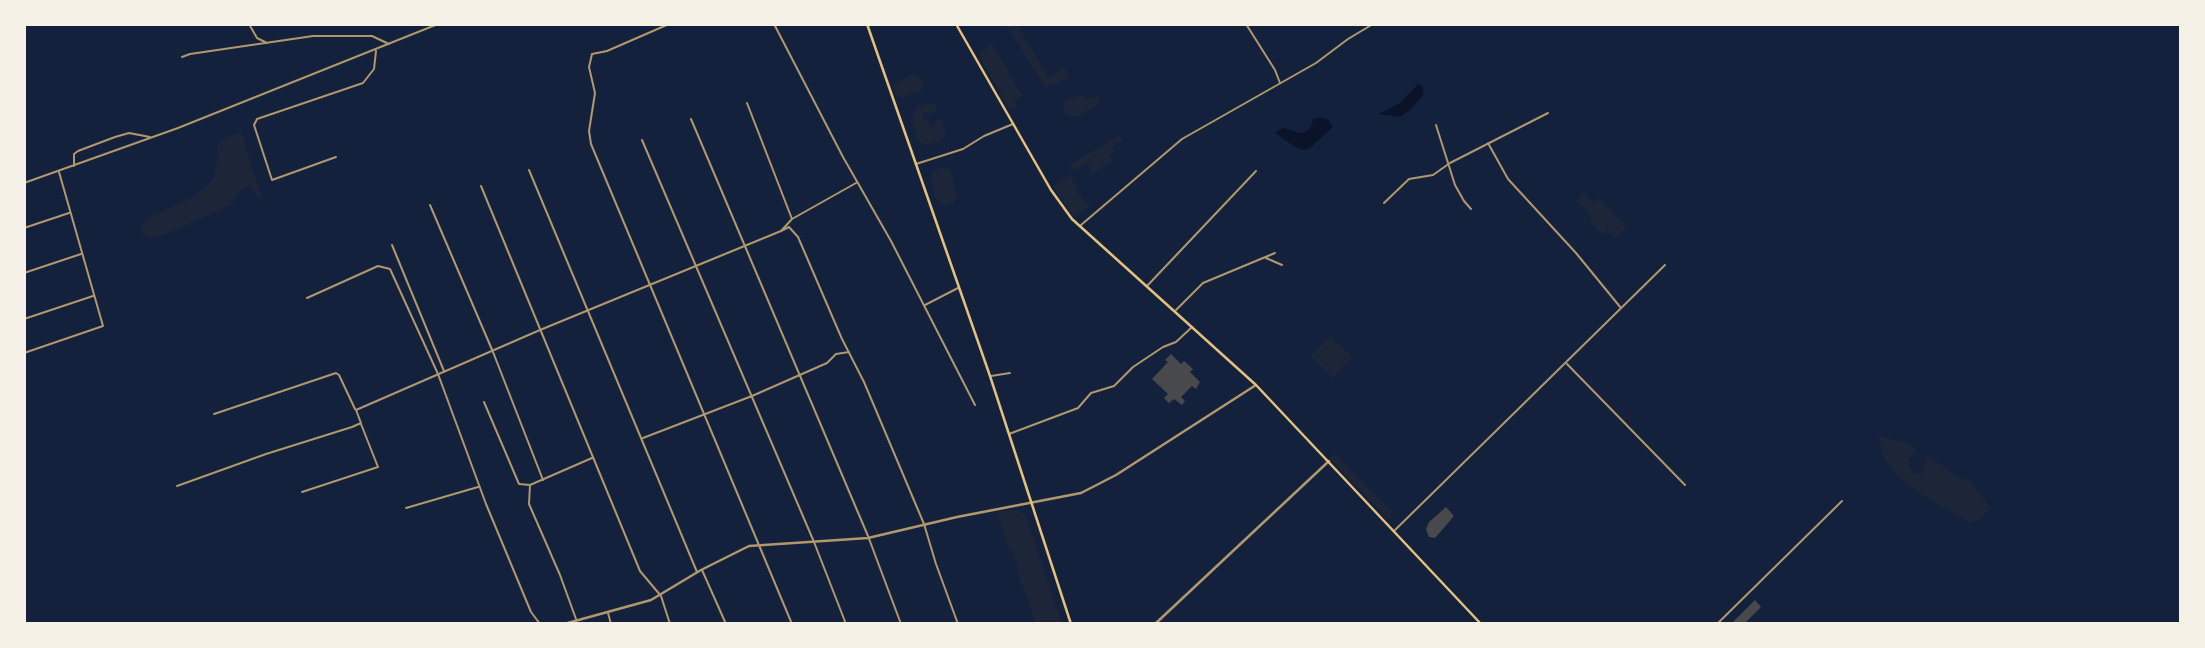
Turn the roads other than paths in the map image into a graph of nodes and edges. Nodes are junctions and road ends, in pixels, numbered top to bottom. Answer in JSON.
{"nodes":[{"id":1,"x":249,"y":24,"type":"edge"},
{"id":2,"x":438,"y":24,"type":"edge"},
{"id":3,"x":669,"y":24,"type":"edge"},
{"id":4,"x":774,"y":24,"type":"edge"},
{"id":5,"x":867,"y":24,"type":"edge"},
{"id":6,"x":957,"y":24,"type":"edge"},
{"id":7,"x":1246,"y":24,"type":"edge"},
{"id":8,"x":1373,"y":24,"type":"edge"},
{"id":9,"x":268,"y":44,"type":"junction"},
{"id":10,"x":390,"y":44,"type":"junction"},
{"id":11,"x":376,"y":50,"type":"junction"},
{"id":12,"x":182,"y":57,"type":"dead end"},
{"id":13,"x":1280,"y":84,"type":"junction"},
{"id":14,"x":747,"y":103,"type":"dead end"},
{"id":15,"x":1548,"y":113,"type":"dead end"},
{"id":16,"x":691,"y":119,"type":"dead end"},
{"id":17,"x":1014,"y":124,"type":"junction"},
{"id":18,"x":1436,"y":125,"type":"dead end"},
{"id":19,"x":151,"y":137,"type":"junction"},
{"id":20,"x":642,"y":140,"type":"dead end"},
{"id":21,"x":1488,"y":143,"type":"junction"},
{"id":22,"x":336,"y":156,"type":"dead end"},
{"id":23,"x":1450,"y":163,"type":"junction"},
{"id":24,"x":916,"y":164,"type":"junction"},
{"id":25,"x":74,"y":166,"type":"junction"},
{"id":26,"x":529,"y":170,"type":"dead end"},
{"id":27,"x":58,"y":171,"type":"junction"},
{"id":28,"x":1256,"y":171,"type":"dead end"},
{"id":29,"x":857,"y":182,"type":"junction"},
{"id":30,"x":24,"y":183,"type":"edge"},
{"id":31,"x":481,"y":186,"type":"dead end"},
{"id":32,"x":1384,"y":203,"type":"dead end"},
{"id":33,"x":430,"y":205,"type":"dead end"},
{"id":34,"x":1471,"y":209,"type":"dead end"},
{"id":35,"x":70,"y":212,"type":"junction"},
{"id":36,"x":792,"y":219,"type":"junction"},
{"id":37,"x":1079,"y":226,"type":"junction"},
{"id":38,"x":24,"y":228,"type":"edge"},
{"id":39,"x":781,"y":231,"type":"junction"},
{"id":40,"x":392,"y":245,"type":"dead end"},
{"id":41,"x":745,"y":247,"type":"junction"},
{"id":42,"x":1275,"y":253,"type":"dead end"},
{"id":43,"x":82,"y":254,"type":"junction"},
{"id":44,"x":1265,"y":258,"type":"junction"},
{"id":45,"x":1282,"y":265,"type":"dead end"},
{"id":46,"x":1665,"y":265,"type":"dead end"},
{"id":47,"x":698,"y":266,"type":"junction"},
{"id":48,"x":24,"y":273,"type":"edge"},
{"id":49,"x":651,"y":286,"type":"junction"},
{"id":50,"x":1147,"y":286,"type":"junction"},
{"id":51,"x":960,"y":287,"type":"junction"},
{"id":52,"x":94,"y":295,"type":"junction"},
{"id":53,"x":307,"y":299,"type":"dead end"},
{"id":54,"x":924,"y":305,"type":"junction"},
{"id":55,"x":1622,"y":309,"type":"junction"},
{"id":56,"x":589,"y":311,"type":"junction"},
{"id":57,"x":1176,"y":311,"type":"junction"},
{"id":58,"x":24,"y":318,"type":"edge"},
{"id":59,"x":1192,"y":326,"type":"junction"},
{"id":60,"x":540,"y":330,"type":"junction"},
{"id":61,"x":494,"y":352,"type":"junction"},
{"id":62,"x":849,"y":352,"type":"junction"},
{"id":63,"x":24,"y":353,"type":"edge"},
{"id":64,"x":1566,"y":363,"type":"junction"},
{"id":65,"x":444,"y":372,"type":"junction"},
{"id":66,"x":1010,"y":373,"type":"dead end"},
{"id":67,"x":438,"y":374,"type":"junction"},
{"id":68,"x":800,"y":374,"type":"junction"},
{"id":69,"x":990,"y":376,"type":"junction"},
{"id":70,"x":1256,"y":385,"type":"junction"},
{"id":71,"x":752,"y":396,"type":"junction"},
{"id":72,"x":484,"y":402,"type":"dead end"},
{"id":73,"x":975,"y":405,"type":"dead end"},
{"id":74,"x":356,"y":410,"type":"junction"},
{"id":75,"x":214,"y":414,"type":"dead end"},
{"id":76,"x":704,"y":415,"type":"junction"},
{"id":77,"x":361,"y":423,"type":"junction"},
{"id":78,"x":1009,"y":434,"type":"junction"},
{"id":79,"x":642,"y":438,"type":"junction"},
{"id":80,"x":593,"y":457,"type":"junction"},
{"id":81,"x":1329,"y":461,"type":"junction"},
{"id":82,"x":543,"y":480,"type":"junction"},
{"id":83,"x":530,"y":485,"type":"junction"},
{"id":84,"x":1685,"y":485,"type":"dead end"},
{"id":85,"x":177,"y":486,"type":"dead end"},
{"id":86,"x":479,"y":486,"type":"junction"},
{"id":87,"x":302,"y":492,"type":"dead end"},
{"id":88,"x":1842,"y":501,"type":"dead end"},
{"id":89,"x":1031,"y":504,"type":"junction"},
{"id":90,"x":406,"y":508,"type":"dead end"},
{"id":91,"x":924,"y":524,"type":"junction"},
{"id":92,"x":1394,"y":531,"type":"junction"},
{"id":93,"x":868,"y":538,"type":"junction"},
{"id":94,"x":814,"y":542,"type":"junction"},
{"id":95,"x":759,"y":544,"type":"junction"},
{"id":96,"x":699,"y":571,"type":"junction"},
{"id":97,"x":661,"y":596,"type":"junction"},
{"id":98,"x":607,"y":612,"type":"junction"},
{"id":99,"x":577,"y":620,"type":"junction"},
{"id":100,"x":540,"y":624,"type":"edge"},
{"id":101,"x":564,"y":624,"type":"edge"},
{"id":102,"x":611,"y":624,"type":"edge"},
{"id":103,"x":670,"y":624,"type":"edge"},
{"id":104,"x":726,"y":624,"type":"edge"},
{"id":105,"x":792,"y":624,"type":"edge"},
{"id":106,"x":846,"y":624,"type":"edge"},
{"id":107,"x":901,"y":624,"type":"edge"},
{"id":108,"x":958,"y":624,"type":"edge"},
{"id":109,"x":1072,"y":624,"type":"edge"},
{"id":110,"x":1155,"y":624,"type":"edge"},
{"id":111,"x":1481,"y":624,"type":"edge"},
{"id":112,"x":1717,"y":624,"type":"edge"}],
"edges":[{"from":1,"to":9,"type":"street"},
{"from":2,"to":10,"type":"street"},
{"from":3,"to":49,"type":"street"},
{"from":4,"to":29,"type":"street"},
{"from":5,"to":24,"type":"main road"},
{"from":6,"to":17,"type":"main road"},
{"from":7,"to":13,"type":"street"},
{"from":8,"to":13,"type":"street"},
{"from":9,"to":10,"type":"street"},
{"from":9,"to":12,"type":"street"},
{"from":10,"to":11,"type":"street"},
{"from":11,"to":19,"type":"street"},
{"from":11,"to":22,"type":"street"},
{"from":13,"to":37,"type":"street"},
{"from":14,"to":36,"type":"street"},
{"from":15,"to":21,"type":"street"},
{"from":16,"to":41,"type":"street"},
{"from":17,"to":24,"type":"street"},
{"from":17,"to":37,"type":"main road"},
{"from":18,"to":23,"type":"street"},
{"from":19,"to":25,"type":"street"},
{"from":19,"to":25,"type":"street"},
{"from":20,"to":47,"type":"street"},
{"from":21,"to":23,"type":"street"},
{"from":21,"to":55,"type":"street"},
{"from":23,"to":32,"type":"street"},
{"from":23,"to":34,"type":"street"},
{"from":24,"to":51,"type":"main road"},
{"from":25,"to":27,"type":"street"},
{"from":26,"to":56,"type":"street"},
{"from":27,"to":30,"type":"street"},
{"from":27,"to":35,"type":"street"},
{"from":28,"to":50,"type":"street"},
{"from":29,"to":36,"type":"street"},
{"from":29,"to":54,"type":"street"},
{"from":31,"to":60,"type":"street"},
{"from":33,"to":61,"type":"street"},
{"from":35,"to":38,"type":"street"},
{"from":35,"to":43,"type":"street"},
{"from":36,"to":39,"type":"street"},
{"from":37,"to":50,"type":"main road"},
{"from":39,"to":41,"type":"street"},
{"from":39,"to":62,"type":"street"},
{"from":40,"to":65,"type":"street"},
{"from":41,"to":47,"type":"street"},
{"from":41,"to":68,"type":"street"},
{"from":42,"to":44,"type":"street"},
{"from":43,"to":48,"type":"street"},
{"from":43,"to":52,"type":"street"},
{"from":44,"to":45,"type":"street"},
{"from":44,"to":57,"type":"street"},
{"from":46,"to":55,"type":"street"},
{"from":47,"to":49,"type":"street"},
{"from":47,"to":71,"type":"street"},
{"from":49,"to":56,"type":"street"},
{"from":49,"to":76,"type":"street"},
{"from":50,"to":57,"type":"main road"},
{"from":51,"to":54,"type":"street"},
{"from":51,"to":69,"type":"main road"},
{"from":52,"to":58,"type":"street"},
{"from":52,"to":63,"type":"street"},
{"from":53,"to":67,"type":"street"},
{"from":54,"to":73,"type":"street"},
{"from":55,"to":64,"type":"street"},
{"from":56,"to":60,"type":"street"},
{"from":56,"to":79,"type":"street"},
{"from":57,"to":59,"type":"main road"},
{"from":59,"to":70,"type":"main road"},
{"from":59,"to":78,"type":"street"},
{"from":60,"to":61,"type":"street"},
{"from":60,"to":80,"type":"street"},
{"from":61,"to":65,"type":"street"},
{"from":61,"to":82,"type":"street"},
{"from":62,"to":68,"type":"street"},
{"from":62,"to":91,"type":"street"},
{"from":64,"to":84,"type":"street"},
{"from":64,"to":92,"type":"street"},
{"from":65,"to":67,"type":"street"},
{"from":66,"to":69,"type":"street"},
{"from":67,"to":74,"type":"street"},
{"from":67,"to":86,"type":"street"},
{"from":68,"to":71,"type":"street"},
{"from":68,"to":93,"type":"street"},
{"from":69,"to":78,"type":"main road"},
{"from":70,"to":81,"type":"main road"},
{"from":70,"to":89,"type":"street"},
{"from":71,"to":76,"type":"street"},
{"from":71,"to":94,"type":"street"},
{"from":72,"to":83,"type":"street"},
{"from":74,"to":75,"type":"street"},
{"from":74,"to":77,"type":"street"},
{"from":76,"to":79,"type":"street"},
{"from":76,"to":95,"type":"street"},
{"from":77,"to":85,"type":"street"},
{"from":77,"to":87,"type":"street"},
{"from":78,"to":89,"type":"main road"},
{"from":79,"to":96,"type":"street"},
{"from":80,"to":82,"type":"street"},
{"from":80,"to":97,"type":"street"},
{"from":81,"to":92,"type":"main road"},
{"from":81,"to":110,"type":"street"},
{"from":82,"to":83,"type":"street"},
{"from":83,"to":99,"type":"street"},
{"from":86,"to":90,"type":"street"},
{"from":86,"to":100,"type":"street"},
{"from":88,"to":112,"type":"street"},
{"from":89,"to":91,"type":"street"},
{"from":89,"to":109,"type":"main road"},
{"from":91,"to":93,"type":"street"},
{"from":91,"to":108,"type":"street"},
{"from":92,"to":111,"type":"main road"},
{"from":93,"to":94,"type":"street"},
{"from":93,"to":107,"type":"street"},
{"from":94,"to":95,"type":"street"},
{"from":94,"to":106,"type":"street"},
{"from":95,"to":96,"type":"street"},
{"from":95,"to":105,"type":"street"},
{"from":96,"to":97,"type":"street"},
{"from":96,"to":104,"type":"street"},
{"from":97,"to":98,"type":"street"},
{"from":97,"to":103,"type":"street"},
{"from":98,"to":99,"type":"street"},
{"from":98,"to":102,"type":"street"},
{"from":99,"to":101,"type":"street"}]}
